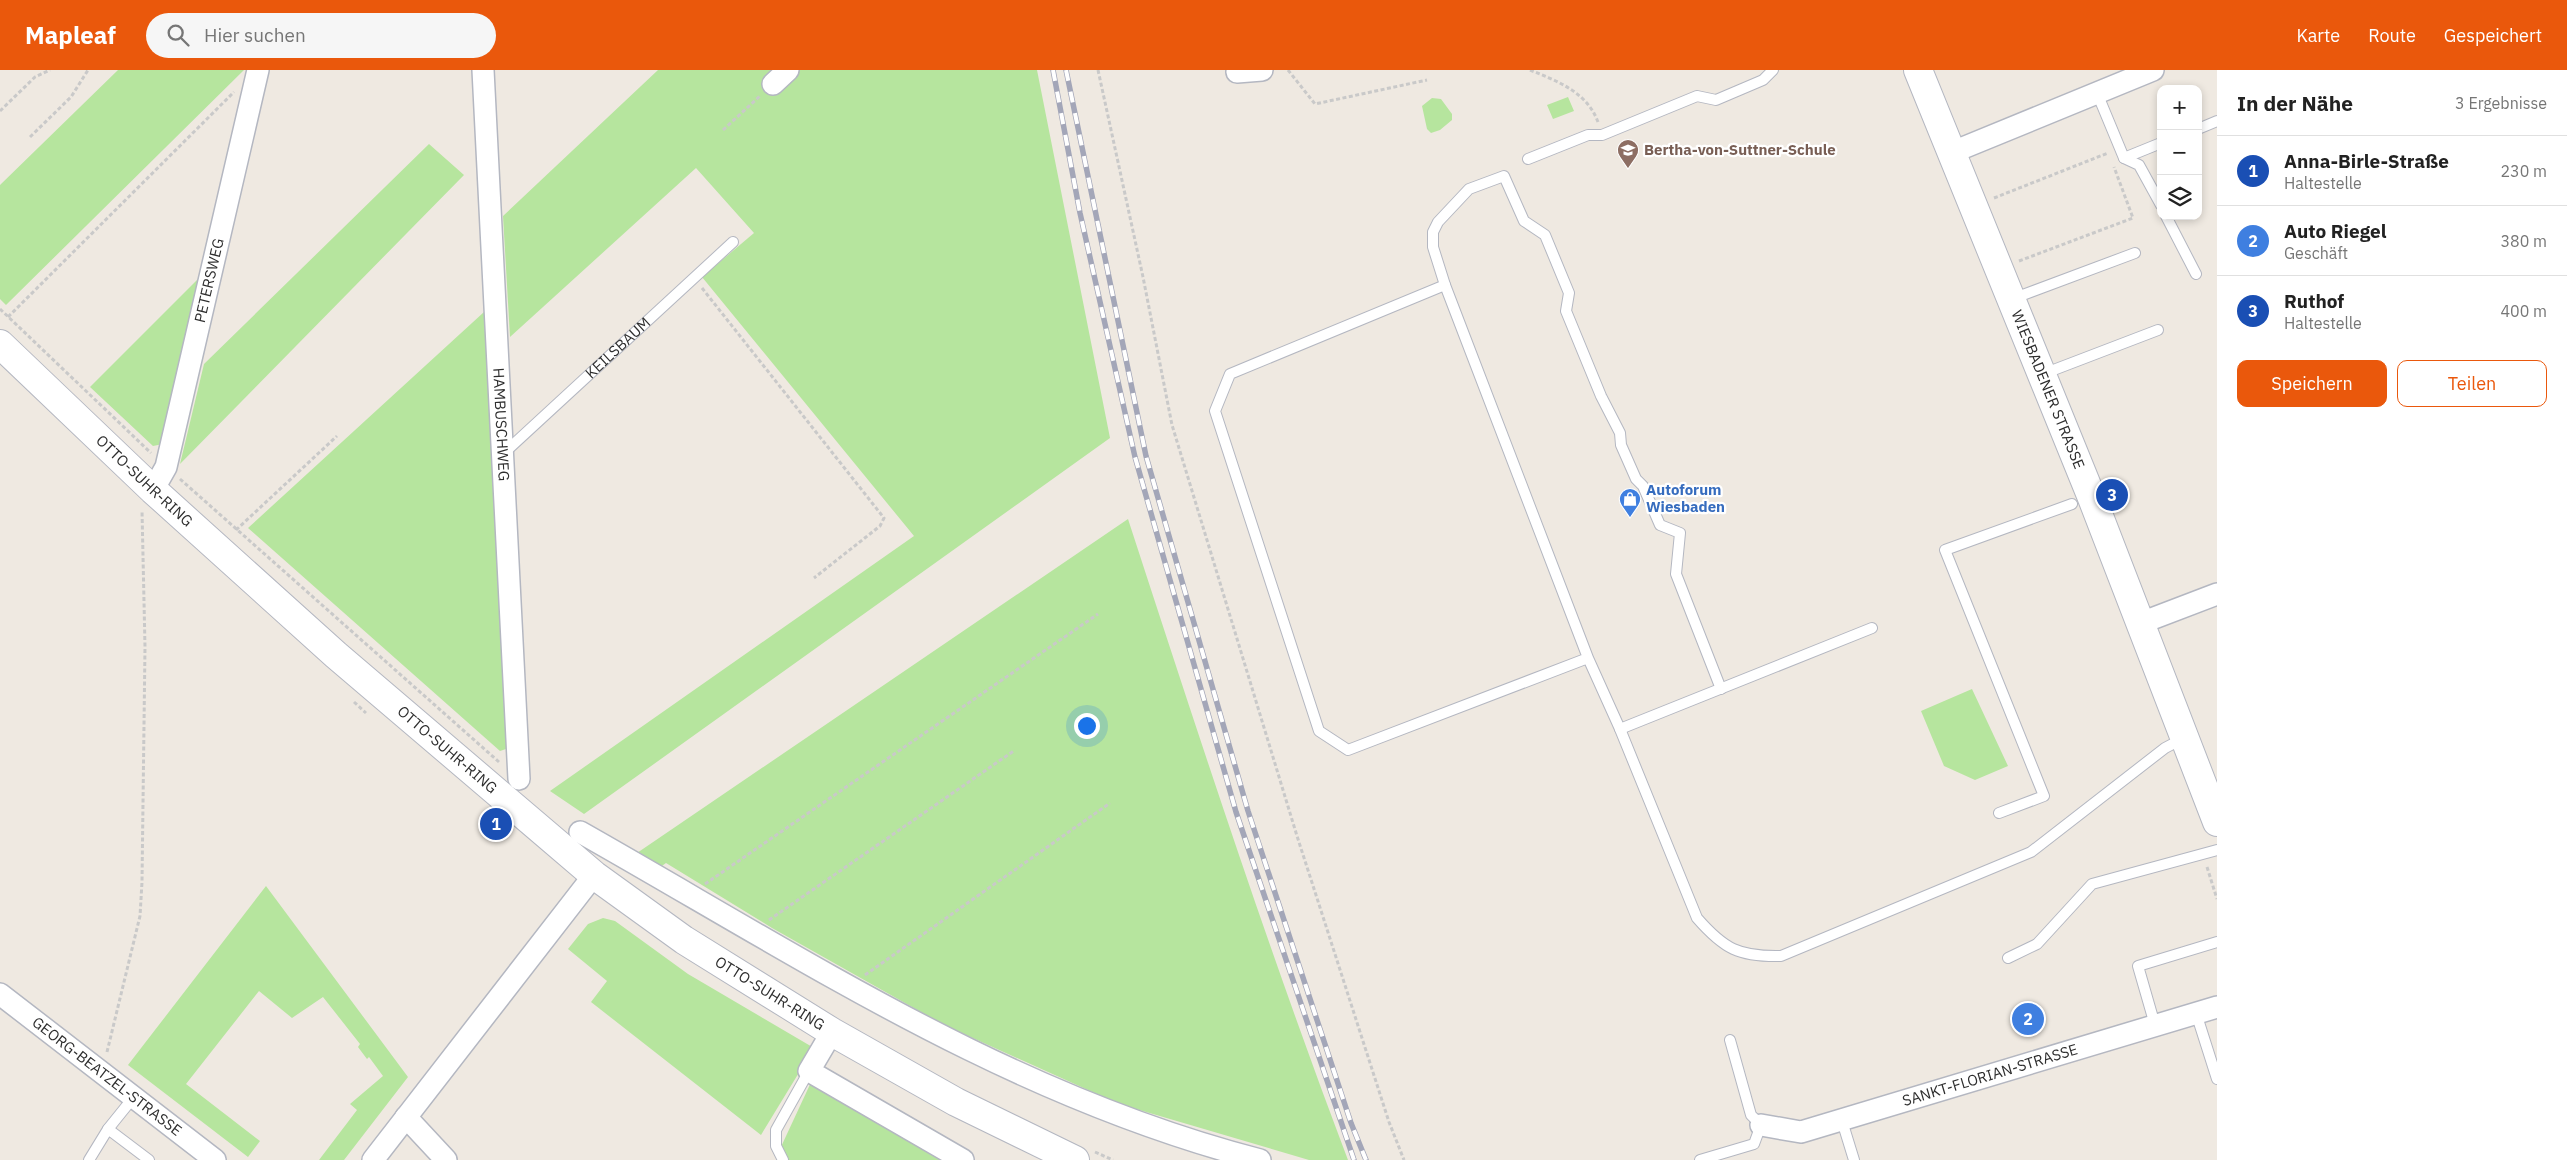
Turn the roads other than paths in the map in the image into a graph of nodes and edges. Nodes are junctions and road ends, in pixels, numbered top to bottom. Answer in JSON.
{"nodes":[{"id":1,"x":258,"y":70,"type":"edge"},
{"id":2,"x":483,"y":70,"type":"edge"},
{"id":3,"x":1262,"y":70,"type":"edge"},
{"id":4,"x":1773,"y":70,"type":"edge"},
{"id":5,"x":1918,"y":70,"type":"edge"},
{"id":6,"x":2153,"y":70,"type":"edge"},
{"id":7,"x":1237,"y":72,"type":"dead end"},
{"id":8,"x":2097,"y":93,"type":"junction"},
{"id":9,"x":2217,"y":121,"type":"edge"},
{"id":10,"x":2202,"y":127,"type":"edge"},
{"id":11,"x":2157,"y":145,"type":"edge"},
{"id":12,"x":1953,"y":152,"type":"junction"},
{"id":13,"x":2124,"y":158,"type":"junction"},
{"id":14,"x":1528,"y":159,"type":"dead end"},
{"id":15,"x":2157,"y":198,"type":"edge"},
{"id":16,"x":2168,"y":220,"type":"edge"},
{"id":17,"x":733,"y":242,"type":"dead end"},
{"id":18,"x":2135,"y":253,"type":"dead end"},
{"id":19,"x":2196,"y":274,"type":"dead end"},
{"id":20,"x":1445,"y":285,"type":"junction"},
{"id":21,"x":2012,"y":299,"type":"junction"},
{"id":22,"x":2158,"y":330,"type":"dead end"},
{"id":23,"x":0,"y":344,"type":"edge"},
{"id":24,"x":2042,"y":374,"type":"junction"},
{"id":25,"x":504,"y":453,"type":"junction"},
{"id":26,"x":153,"y":490,"type":"junction"},
{"id":27,"x":2072,"y":504,"type":"dead end"},
{"id":28,"x":2217,"y":594,"type":"edge"},
{"id":29,"x":2141,"y":623,"type":"junction"},
{"id":30,"x":1872,"y":628,"type":"dead end"},
{"id":31,"x":1588,"y":658,"type":"junction"},
{"id":32,"x":1721,"y":689,"type":"junction"},
{"id":33,"x":1620,"y":729,"type":"junction"},
{"id":34,"x":2184,"y":738,"type":"junction"},
{"id":35,"x":518,"y":779,"type":"road end"},
{"id":36,"x":1999,"y":813,"type":"dead end"},
{"id":37,"x":2217,"y":822,"type":"edge"},
{"id":38,"x":580,"y":832,"type":"dead end"},
{"id":39,"x":2217,"y":850,"type":"edge"},
{"id":40,"x":594,"y":875,"type":"junction"},
{"id":41,"x":2217,"y":942,"type":"edge"},
{"id":42,"x":2008,"y":958,"type":"dead end"},
{"id":43,"x":0,"y":994,"type":"edge"},
{"id":44,"x":2217,"y":1007,"type":"edge"},
{"id":45,"x":2196,"y":1013,"type":"junction"},
{"id":46,"x":2155,"y":1025,"type":"junction"},
{"id":47,"x":832,"y":1032,"type":"junction"},
{"id":48,"x":1730,"y":1040,"type":"dead end"},
{"id":49,"x":809,"y":1071,"type":"junction"},
{"id":50,"x":2217,"y":1079,"type":"edge"},
{"id":51,"x":133,"y":1098,"type":"junction"},
{"id":52,"x":406,"y":1117,"type":"junction"},
{"id":53,"x":1842,"y":1121,"type":"junction"},
{"id":54,"x":1762,"y":1125,"type":"junction"},
{"id":55,"x":108,"y":1130,"type":"junction"},
{"id":56,"x":90,"y":1160,"type":"edge"},
{"id":57,"x":148,"y":1160,"type":"edge"},
{"id":58,"x":215,"y":1160,"type":"edge"},
{"id":59,"x":373,"y":1160,"type":"edge"},
{"id":60,"x":446,"y":1160,"type":"edge"},
{"id":61,"x":783,"y":1160,"type":"edge"},
{"id":62,"x":963,"y":1160,"type":"edge"},
{"id":63,"x":1075,"y":1160,"type":"edge"},
{"id":64,"x":1260,"y":1160,"type":"edge"},
{"id":65,"x":1700,"y":1160,"type":"edge"},
{"id":66,"x":1854,"y":1160,"type":"edge"}],
"edges":[{"from":1,"to":26,"type":"street","name":"PETERSWEG"},
{"from":2,"to":25,"type":"street","name":"HAMBUSCHWEG"},
{"from":3,"to":7,"type":"street"},
{"from":4,"to":14,"type":"lane"},
{"from":5,"to":12,"type":"street","name":"WIESBADENER STRASSE"},
{"from":6,"to":8,"type":"street"},
{"from":8,"to":12,"type":"street"},
{"from":8,"to":13,"type":"lane"},
{"from":9,"to":10,"type":"lane"},
{"from":11,"to":13,"type":"lane"},
{"from":12,"to":21,"type":"street","name":"WIESBADENER STRASSE"},
{"from":13,"to":15,"type":"lane"},
{"from":16,"to":19,"type":"lane"},
{"from":17,"to":25,"type":"lane","name":"KEILSBAUM"},
{"from":18,"to":21,"type":"lane"},
{"from":20,"to":31,"type":"lane"},
{"from":20,"to":31,"type":"lane"},
{"from":20,"to":32,"type":"lane"},
{"from":21,"to":24,"type":"street","name":"WIESBADENER STRASSE"},
{"from":22,"to":24,"type":"lane"},
{"from":23,"to":26,"type":"street","name":"OTTO-SUHR-RING"},
{"from":24,"to":29,"type":"street","name":"WIESBADENER STRASSE"},
{"from":25,"to":35,"type":"street","name":"HAMBUSCHWEG"},
{"from":26,"to":40,"type":"street","name":"OTTO-SUHR-RING"},
{"from":27,"to":36,"type":"lane"},
{"from":28,"to":29,"type":"street"},
{"from":29,"to":34,"type":"street","name":"WIESBADENER STRASSE"},
{"from":30,"to":32,"type":"lane"},
{"from":31,"to":33,"type":"lane"},
{"from":32,"to":33,"type":"lane"},
{"from":33,"to":34,"type":"lane"},
{"from":34,"to":37,"type":"street","name":"WIESBADENER STRASSE"},
{"from":38,"to":64,"type":"street"},
{"from":39,"to":42,"type":"lane"},
{"from":40,"to":47,"type":"street","name":"OTTO-SUHR-RING"},
{"from":40,"to":52,"type":"street"},
{"from":41,"to":46,"type":"lane"},
{"from":43,"to":51,"type":"street","name":"GEORG-BEATZEL-STRASSE"},
{"from":44,"to":45,"type":"street","name":"SANKT-FLORIAN-STRASSE"},
{"from":45,"to":46,"type":"street","name":"SANKT-FLORIAN-STRASSE"},
{"from":45,"to":50,"type":"lane"},
{"from":46,"to":53,"type":"street","name":"SANKT-FLORIAN-STRASSE"},
{"from":47,"to":49,"type":"street"},
{"from":47,"to":63,"type":"street","name":"OTTO-SUHR-RING"},
{"from":48,"to":54,"type":"lane"},
{"from":49,"to":61,"type":"lane"},
{"from":49,"to":62,"type":"street"},
{"from":51,"to":55,"type":"lane"},
{"from":51,"to":58,"type":"street","name":"GEORG-BEATZEL-STRASSE"},
{"from":52,"to":59,"type":"street"},
{"from":52,"to":60,"type":"street"},
{"from":53,"to":54,"type":"street","name":"SANKT-FLORIAN-STRASSE"},
{"from":53,"to":66,"type":"lane"},
{"from":54,"to":65,"type":"lane"},
{"from":55,"to":56,"type":"lane"},
{"from":55,"to":57,"type":"lane"}]}
